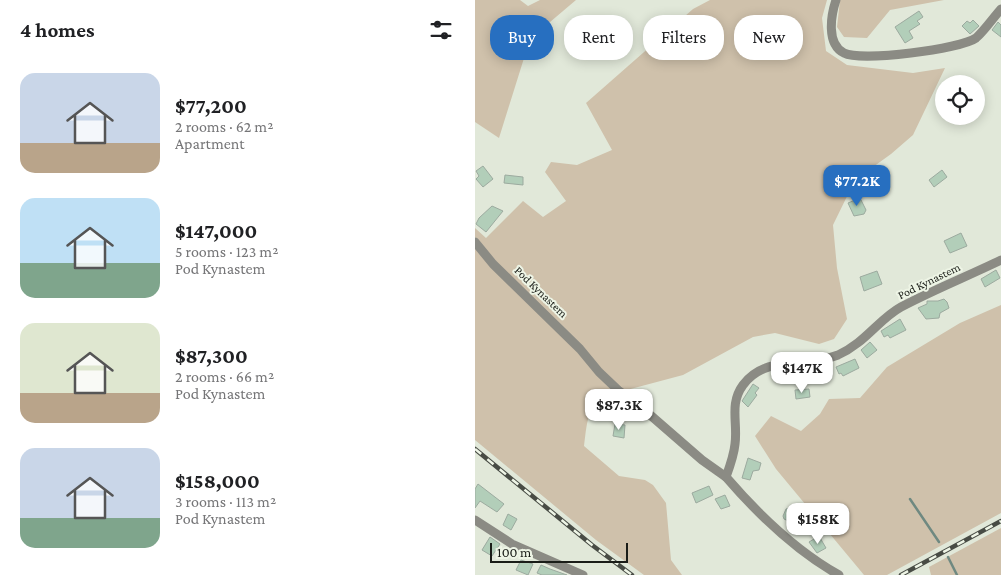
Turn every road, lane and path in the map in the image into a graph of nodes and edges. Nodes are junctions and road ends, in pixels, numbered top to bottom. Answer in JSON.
{"nodes":[{"id":1,"x":836,"y":0,"type":"edge"},
{"id":2,"x":1001,"y":9,"type":"edge"},
{"id":3,"x":475,"y":242,"type":"edge"},
{"id":4,"x":1001,"y":260,"type":"edge"},
{"id":5,"x":726,"y":477,"type":"junction"},
{"id":6,"x":475,"y":520,"type":"edge"},
{"id":7,"x":583,"y":575,"type":"edge"},
{"id":8,"x":839,"y":575,"type":"edge"}],
"edges":[{"from":1,"to":2,"type":"street"},
{"from":3,"to":5,"type":"street","name":"Pod Kynastem"},
{"from":4,"to":5,"type":"street","name":"Pod Kynastem"},
{"from":5,"to":8,"type":"street","name":"Pod Kynastem"},
{"from":6,"to":7,"type":"street"}]}
